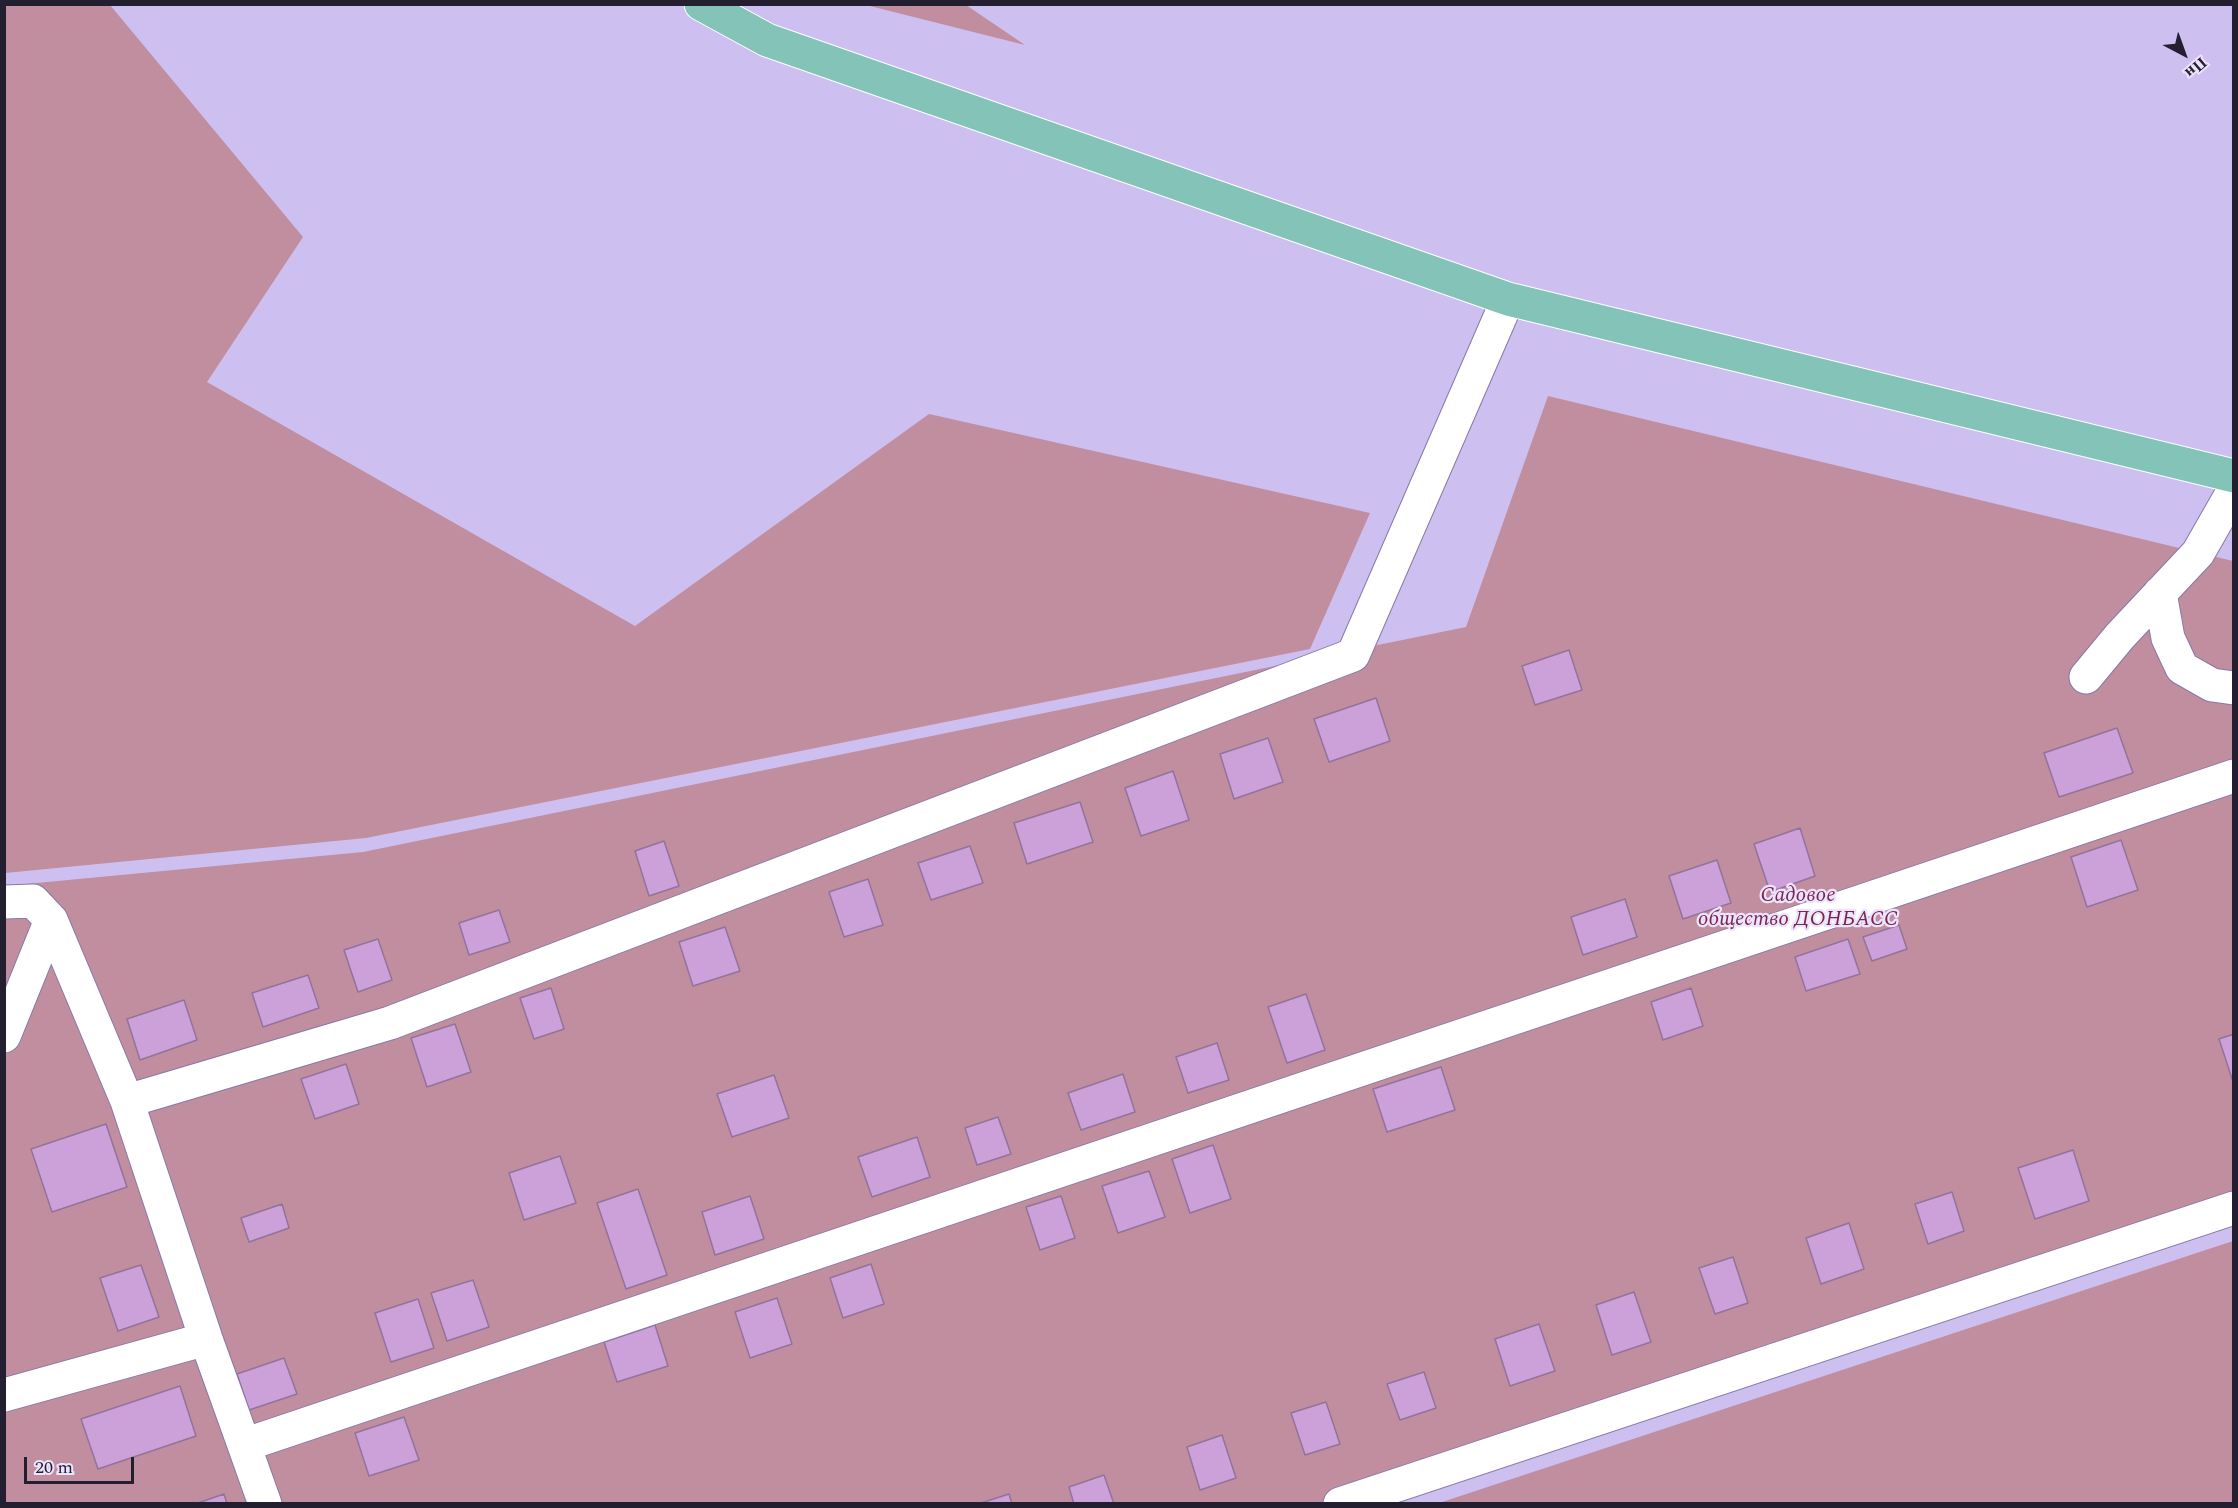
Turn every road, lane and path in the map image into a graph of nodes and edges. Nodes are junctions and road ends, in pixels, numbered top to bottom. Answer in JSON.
{"nodes":[{"id":1,"x":701,"y":4,"type":"edge"},
{"id":2,"x":1508,"y":299,"type":"junction"},
{"id":3,"x":2234,"y":476,"type":"edge"},
{"id":4,"x":2234,"y":490,"type":"edge"},
{"id":5,"x":2160,"y":593,"type":"junction"},
{"id":6,"x":2086,"y":676,"type":"dead end"},
{"id":7,"x":2234,"y":688,"type":"edge"},
{"id":8,"x":2234,"y":776,"type":"edge"},
{"id":9,"x":4,"y":902,"type":"edge"},
{"id":10,"x":51,"y":920,"type":"junction"},
{"id":11,"x":4,"y":1036,"type":"edge"},
{"id":12,"x":127,"y":1101,"type":"junction"},
{"id":13,"x":2234,"y":1208,"type":"edge"},
{"id":14,"x":206,"y":1339,"type":"junction"},
{"id":15,"x":4,"y":1395,"type":"edge"},
{"id":16,"x":244,"y":1445,"type":"junction"},
{"id":17,"x":265,"y":1503,"type":"edge"},
{"id":18,"x":1340,"y":1503,"type":"edge"}],
"edges":[{"from":1,"to":2,"type":"main road"},
{"from":2,"to":3,"type":"main road"},
{"from":2,"to":12,"type":"street"},
{"from":4,"to":5,"type":"street"},
{"from":5,"to":6,"type":"street"},
{"from":5,"to":7,"type":"street"},
{"from":8,"to":16,"type":"street"},
{"from":9,"to":10,"type":"street"},
{"from":10,"to":11,"type":"street"},
{"from":10,"to":12,"type":"street"},
{"from":12,"to":14,"type":"street"},
{"from":13,"to":18,"type":"street"},
{"from":14,"to":15,"type":"street"},
{"from":14,"to":16,"type":"street"},
{"from":16,"to":17,"type":"street"}]}
